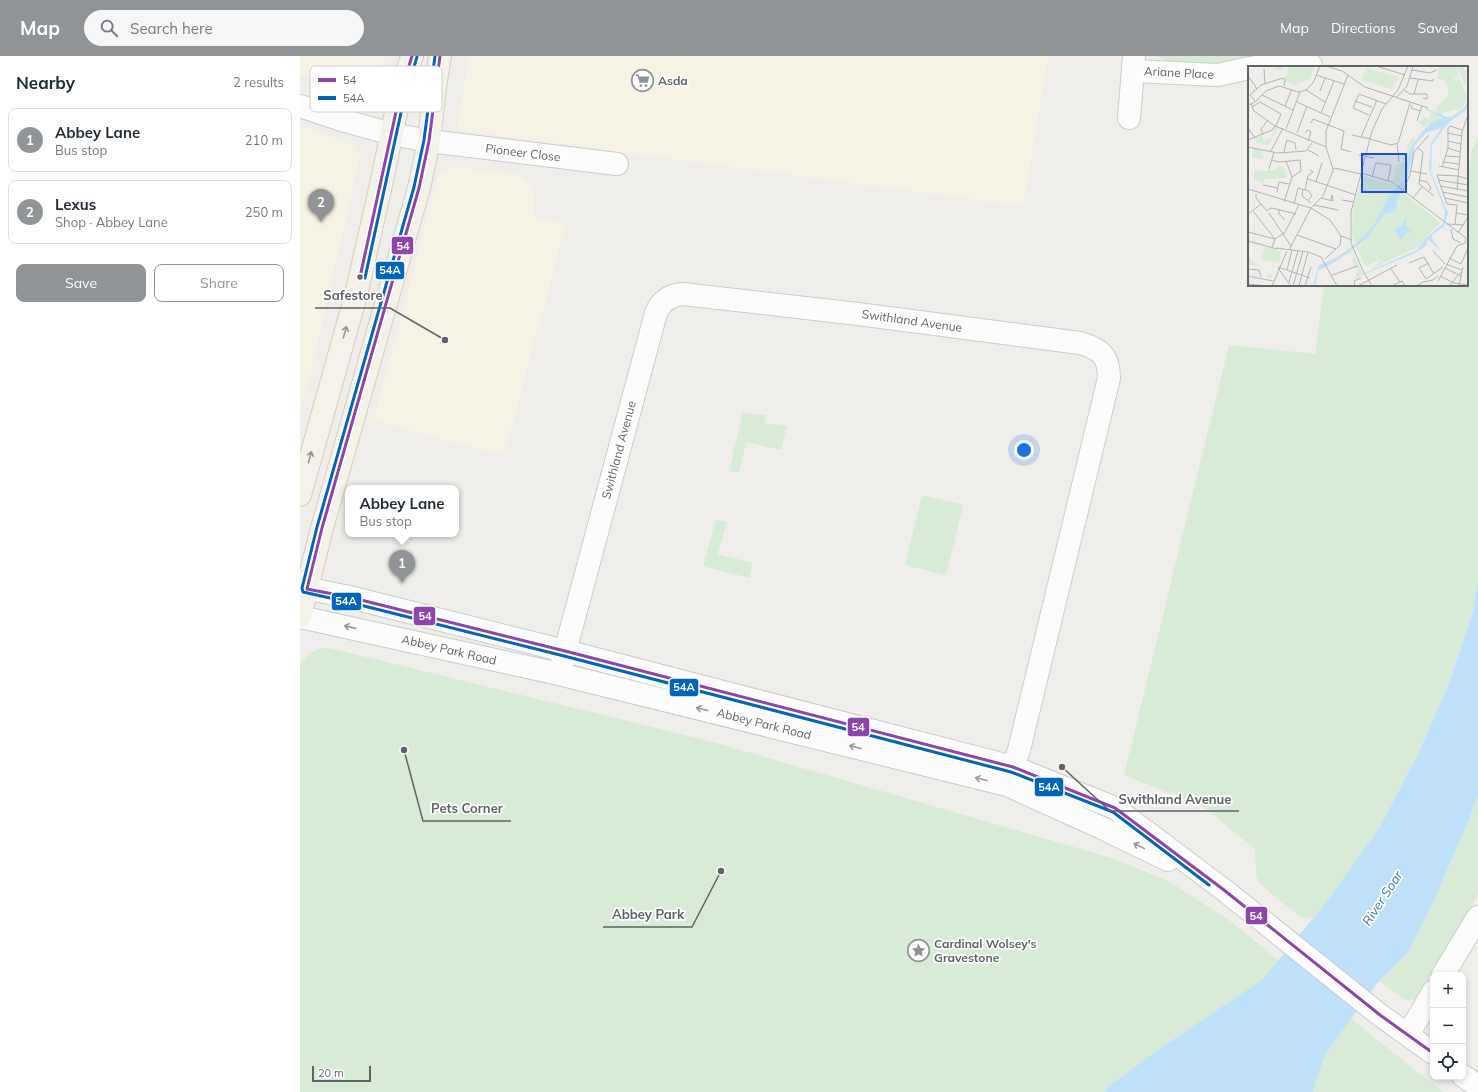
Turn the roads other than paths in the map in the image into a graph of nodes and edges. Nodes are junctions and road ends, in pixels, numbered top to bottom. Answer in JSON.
{"nodes":[{"id":1,"x":412,"y":56,"type":"edge"},
{"id":2,"x":440,"y":56,"type":"edge"},
{"id":3,"x":1133,"y":63,"type":"edge"},
{"id":4,"x":1311,"y":63,"type":"edge"},
{"id":5,"x":409,"y":66,"type":"edge"},
{"id":6,"x":438,"y":66,"type":"edge"},
{"id":7,"x":1270,"y":66,"type":"edge"},
{"id":8,"x":1248,"y":68,"type":"edge"},
{"id":9,"x":300,"y":106,"type":"edge"},
{"id":10,"x":310,"y":109,"type":"edge"},
{"id":11,"x":318,"y":112,"type":"edge"},
{"id":12,"x":397,"y":112,"type":"edge"},
{"id":13,"x":432,"y":112,"type":"edge"},
{"id":14,"x":1129,"y":118,"type":"dead end"},
{"id":15,"x":392,"y":134,"type":"junction"},
{"id":16,"x":429,"y":142,"type":"junction"},
{"id":17,"x":617,"y":164,"type":"dead end"},
{"id":18,"x":300,"y":494,"type":"edge"},
{"id":19,"x":303,"y":588,"type":"edge"},
{"id":20,"x":300,"y":616,"type":"edge"},
{"id":21,"x":565,"y":650,"type":"junction"},
{"id":22,"x":559,"y":674,"type":"junction"},
{"id":23,"x":1010,"y":776,"type":"junction"},
{"id":24,"x":1478,"y":917,"type":"edge"},
{"id":25,"x":1445,"y":972,"type":"edge"},
{"id":26,"x":1430,"y":997,"type":"edge"},
{"id":27,"x":1408,"y":1034,"type":"junction"},
{"id":28,"x":1430,"y":1052,"type":"edge"},
{"id":29,"x":1466,"y":1078,"type":"edge"},
{"id":30,"x":1478,"y":1086,"type":"edge"}],
"edges":[{"from":1,"to":5,"type":"main road"},
{"from":2,"to":6,"type":"main road"},
{"from":3,"to":8,"type":"main road","name":"Ariane Place"},
{"from":3,"to":14,"type":"main road","name":"Ariane Place"},
{"from":4,"to":7,"type":"main road"},
{"from":9,"to":10,"type":"main road","name":"Pioneer Close"},
{"from":11,"to":15,"type":"main road","name":"Pioneer Close"},
{"from":12,"to":15,"type":"main road"},
{"from":13,"to":16,"type":"main road"},
{"from":15,"to":16,"type":"main road","name":"Pioneer Close"},
{"from":18,"to":15,"type":"main road","one_way":true},
{"from":16,"to":17,"type":"main road","name":"Pioneer Close"},
{"from":16,"to":19,"type":"main road"},
{"from":19,"to":20,"type":"main road"},
{"from":19,"to":21,"type":"main road","name":"Abbey Park Road"},
{"from":22,"to":20,"type":"main road","name":"Abbey Park Road","one_way":true},
{"from":21,"to":22,"type":"main road","name":"Swithland Avenue"},
{"from":21,"to":23,"type":"main road","name":"Abbey Park Road"},
{"from":21,"to":23,"type":"main road","name":"Swithland Avenue"},
{"from":23,"to":22,"type":"main road","name":"Abbey Park Road","one_way":true},
{"from":23,"to":27,"type":"main road","name":"Abbey Park Road"},
{"from":24,"to":25,"type":"main road"},
{"from":26,"to":27,"type":"main road"},
{"from":27,"to":28,"type":"main road","name":"Abbey Park Road"},
{"from":29,"to":30,"type":"main road"}]}
